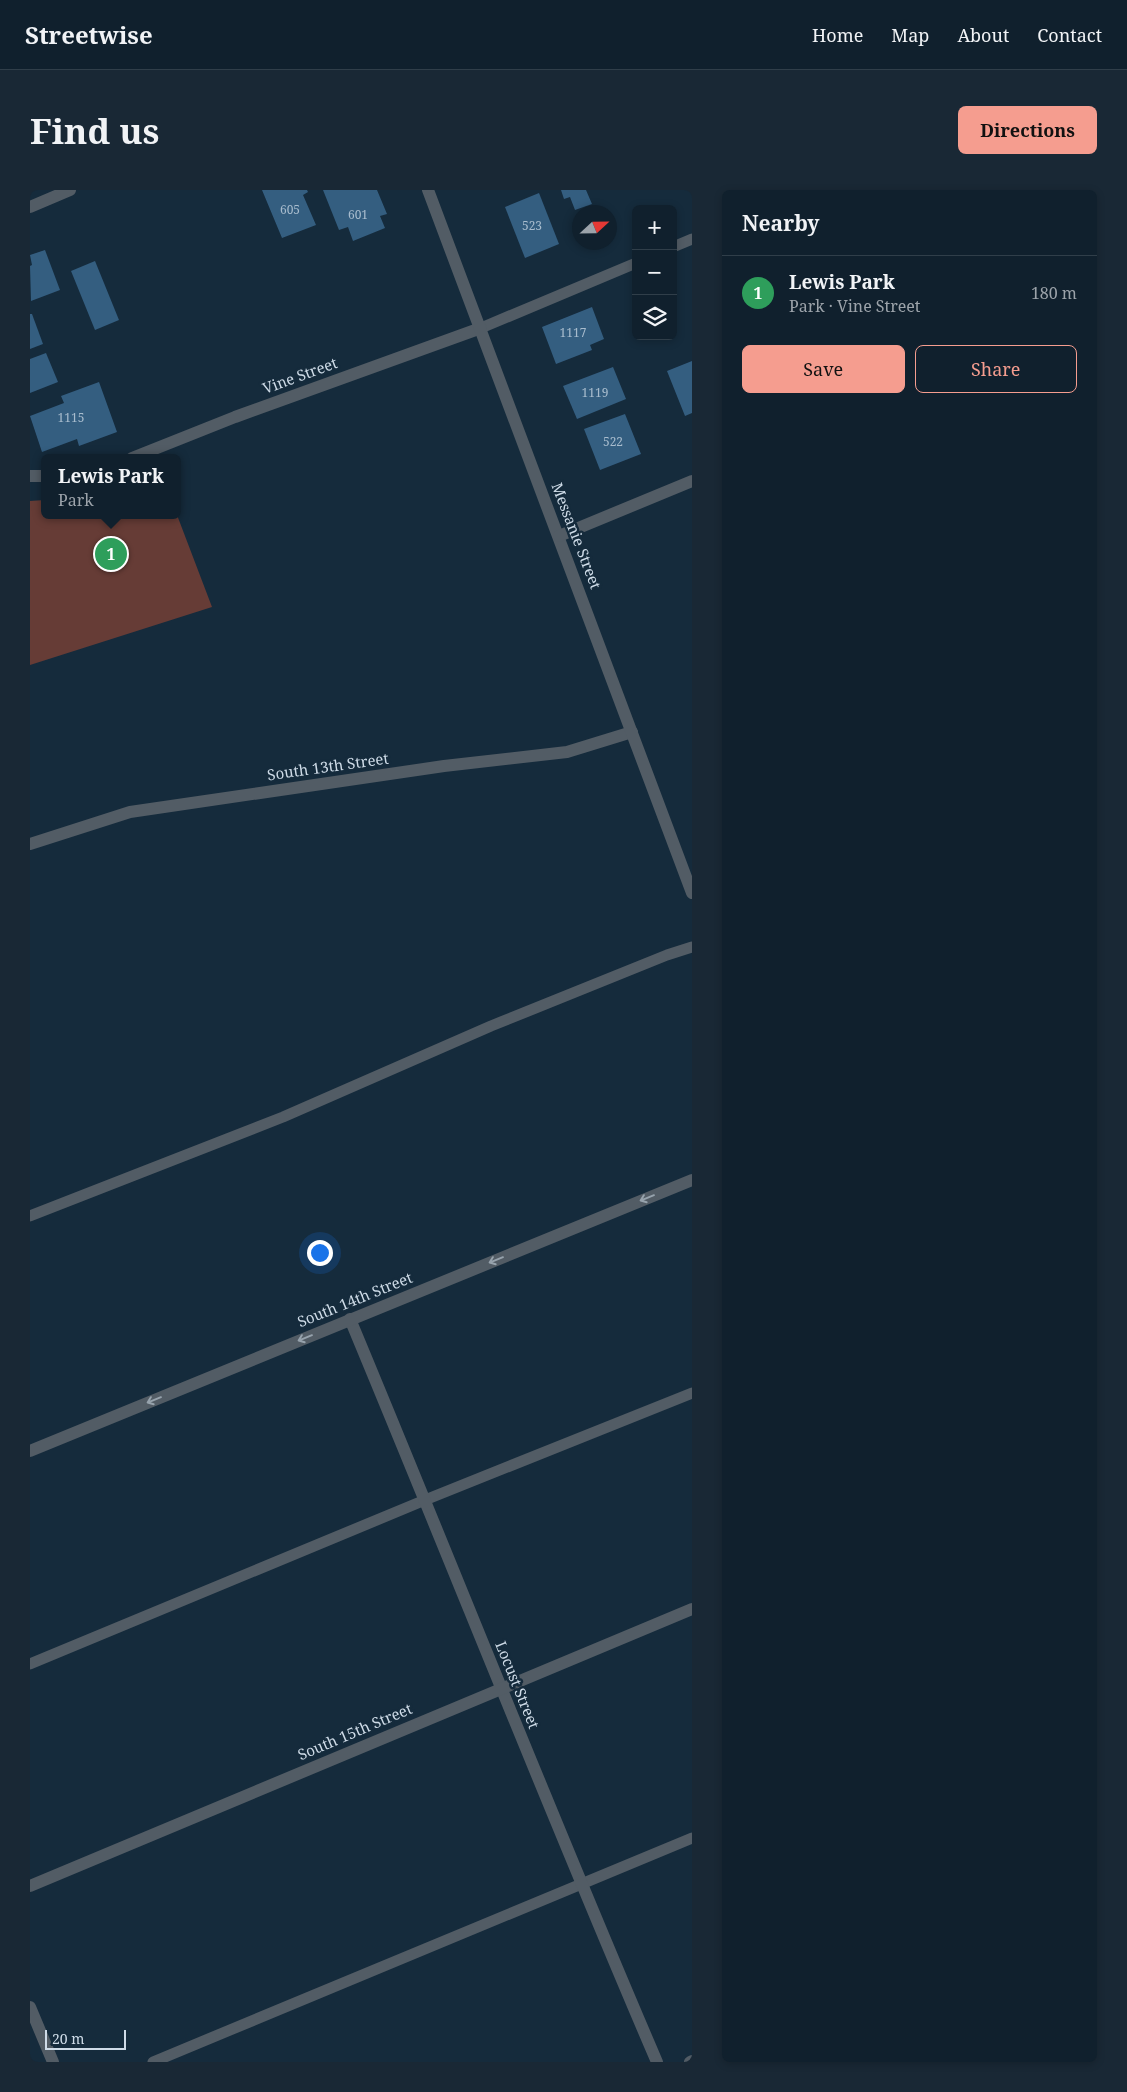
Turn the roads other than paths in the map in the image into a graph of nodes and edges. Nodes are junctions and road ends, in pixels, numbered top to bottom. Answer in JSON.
{"nodes":[{"id":1,"x":70,"y":190,"type":"edge"},
{"id":2,"x":428,"y":190,"type":"edge"},
{"id":3,"x":30,"y":207,"type":"edge"},
{"id":4,"x":692,"y":239,"type":"edge"},
{"id":5,"x":677,"y":245,"type":"edge"},
{"id":6,"x":632,"y":265,"type":"edge"},
{"id":7,"x":480,"y":328,"type":"junction"},
{"id":8,"x":142,"y":454,"type":"edge"},
{"id":9,"x":692,"y":481,"type":"edge"},
{"id":10,"x":559,"y":536,"type":"junction"},
{"id":11,"x":632,"y":732,"type":"junction"},
{"id":12,"x":30,"y":844,"type":"edge"},
{"id":13,"x":692,"y":893,"type":"edge"},
{"id":14,"x":692,"y":947,"type":"edge"},
{"id":15,"x":692,"y":1180,"type":"edge"},
{"id":16,"x":30,"y":1216,"type":"edge"},
{"id":17,"x":350,"y":1319,"type":"junction"},
{"id":18,"x":692,"y":1393,"type":"edge"},
{"id":19,"x":30,"y":1451,"type":"edge"},
{"id":20,"x":426,"y":1500,"type":"junction"},
{"id":21,"x":692,"y":1609,"type":"edge"},
{"id":22,"x":30,"y":1664,"type":"edge"},
{"id":23,"x":501,"y":1688,"type":"junction"},
{"id":24,"x":692,"y":1838,"type":"edge"},
{"id":25,"x":581,"y":1885,"type":"junction"},
{"id":26,"x":30,"y":1886,"type":"edge"},
{"id":27,"x":30,"y":2007,"type":"edge"},
{"id":28,"x":53,"y":2062,"type":"edge"},
{"id":29,"x":152,"y":2062,"type":"edge"},
{"id":30,"x":657,"y":2062,"type":"edge"}],
"edges":[{"from":1,"to":3,"type":"street"},
{"from":2,"to":7,"type":"street","name":"Messanie Street"},
{"from":4,"to":5,"type":"lane"},
{"from":6,"to":7,"type":"lane"},
{"from":7,"to":8,"type":"street","name":"Vine Street"},
{"from":7,"to":10,"type":"street","name":"Messanie Street"},
{"from":9,"to":10,"type":"street"},
{"from":10,"to":11,"type":"street","name":"Messanie Street"},
{"from":11,"to":12,"type":"street","name":"South 13th Street"},
{"from":11,"to":13,"type":"street","name":"Messanie Street"},
{"from":14,"to":16,"type":"lane"},
{"from":15,"to":17,"type":"street","name":"South 14th Street","one_way":true},
{"from":17,"to":19,"type":"street","name":"South 14th Street","one_way":true},
{"from":17,"to":20,"type":"street","name":"Locust Street"},
{"from":18,"to":20,"type":"lane"},
{"from":20,"to":22,"type":"lane"},
{"from":20,"to":23,"type":"street","name":"Locust Street"},
{"from":21,"to":23,"type":"street","name":"South 15th Street"},
{"from":23,"to":25,"type":"street","name":"Locust Street"},
{"from":23,"to":26,"type":"street","name":"South 15th Street"},
{"from":24,"to":25,"type":"lane"},
{"from":25,"to":29,"type":"lane"},
{"from":25,"to":30,"type":"street","name":"Locust Street"},
{"from":27,"to":28,"type":"street"}]}
